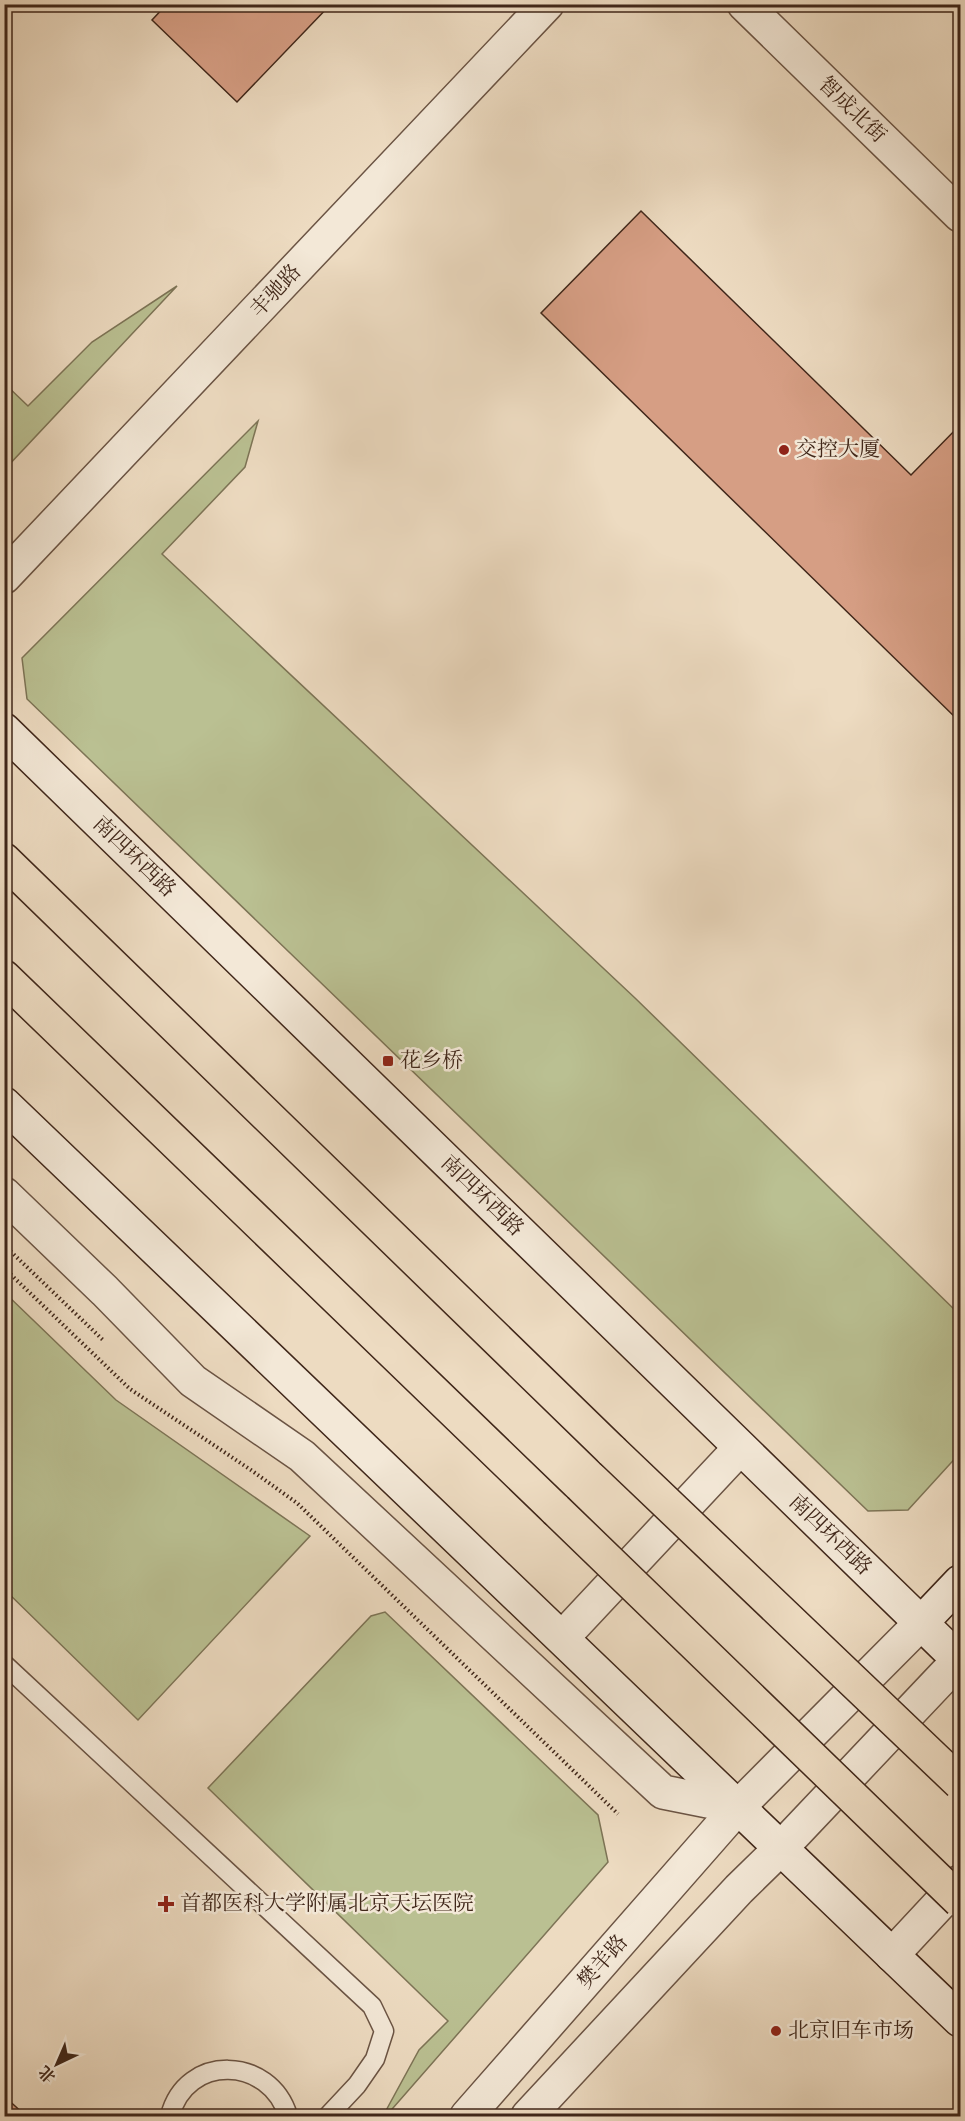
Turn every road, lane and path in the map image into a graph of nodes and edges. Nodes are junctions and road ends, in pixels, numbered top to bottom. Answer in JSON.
{"nodes":[{"id":1,"x":547,"y":4,"type":"edge"},
{"id":2,"x":744,"y":4,"type":"edge"},
{"id":3,"x":960,"y":215,"type":"edge"},
{"id":4,"x":4,"y":577,"type":"edge"},
{"id":5,"x":4,"y":730,"type":"edge"},
{"id":6,"x":4,"y":860,"type":"edge"},
{"id":7,"x":4,"y":977,"type":"edge"},
{"id":8,"x":4,"y":1104,"type":"edge"},
{"id":9,"x":4,"y":1194,"type":"edge"},
{"id":10,"x":4,"y":1268,"type":"edge"},
{"id":11,"x":740,"y":1448,"type":"junction"},
{"id":12,"x":960,"y":1582,"type":"edge"},
{"id":13,"x":921,"y":1623,"type":"junction"},
{"id":14,"x":563,"y":1637,"type":"junction"},
{"id":15,"x":960,"y":1660,"type":"edge"},
{"id":16,"x":4,"y":1664,"type":"edge"},
{"id":17,"x":960,"y":1783,"type":"edge"},
{"id":18,"x":738,"y":1807,"type":"junction"},
{"id":19,"x":618,"y":1814,"type":"dead end"},
{"id":20,"x":781,"y":1848,"type":"junction"},
{"id":21,"x":960,"y":1882,"type":"edge"},
{"id":22,"x":960,"y":1901,"type":"edge"},
{"id":23,"x":892,"y":1955,"type":"junction"},
{"id":24,"x":960,"y":2020,"type":"edge"},
{"id":25,"x":171,"y":2116,"type":"edge"},
{"id":26,"x":288,"y":2116,"type":"edge"},
{"id":27,"x":328,"y":2116,"type":"edge"},
{"id":28,"x":467,"y":2116,"type":"edge"},
{"id":29,"x":528,"y":2116,"type":"edge"}],
"edges":[{"from":1,"to":4,"type":"street","name":"丰驰路"},
{"from":2,"to":3,"type":"street","name":"智成北街"},
{"from":5,"to":11,"type":"street","name":"南四环西路"},
{"from":6,"to":17,"type":"highway","bridge":true},
{"from":7,"to":22,"type":"highway","bridge":true},
{"from":8,"to":14,"type":"street"},
{"from":9,"to":18,"type":"street"},
{"from":10,"to":19,"type":"path"},
{"from":11,"to":13,"type":"street","name":"南四环西路"},
{"from":11,"to":14,"type":"street"},
{"from":12,"to":13,"type":"street"},
{"from":13,"to":15,"type":"street","name":"南四环西路"},
{"from":13,"to":18,"type":"street","name":"樊羊路"},
{"from":14,"to":18,"type":"street"},
{"from":15,"to":20,"type":"street"},
{"from":16,"to":27,"type":"lane"},
{"from":18,"to":20,"type":"street"},
{"from":18,"to":28,"type":"street","name":"樊羊路"},
{"from":20,"to":23,"type":"street"},
{"from":20,"to":29,"type":"street"},
{"from":21,"to":23,"type":"street"},
{"from":23,"to":24,"type":"street"},
{"from":25,"to":26,"type":"lane"}]}
